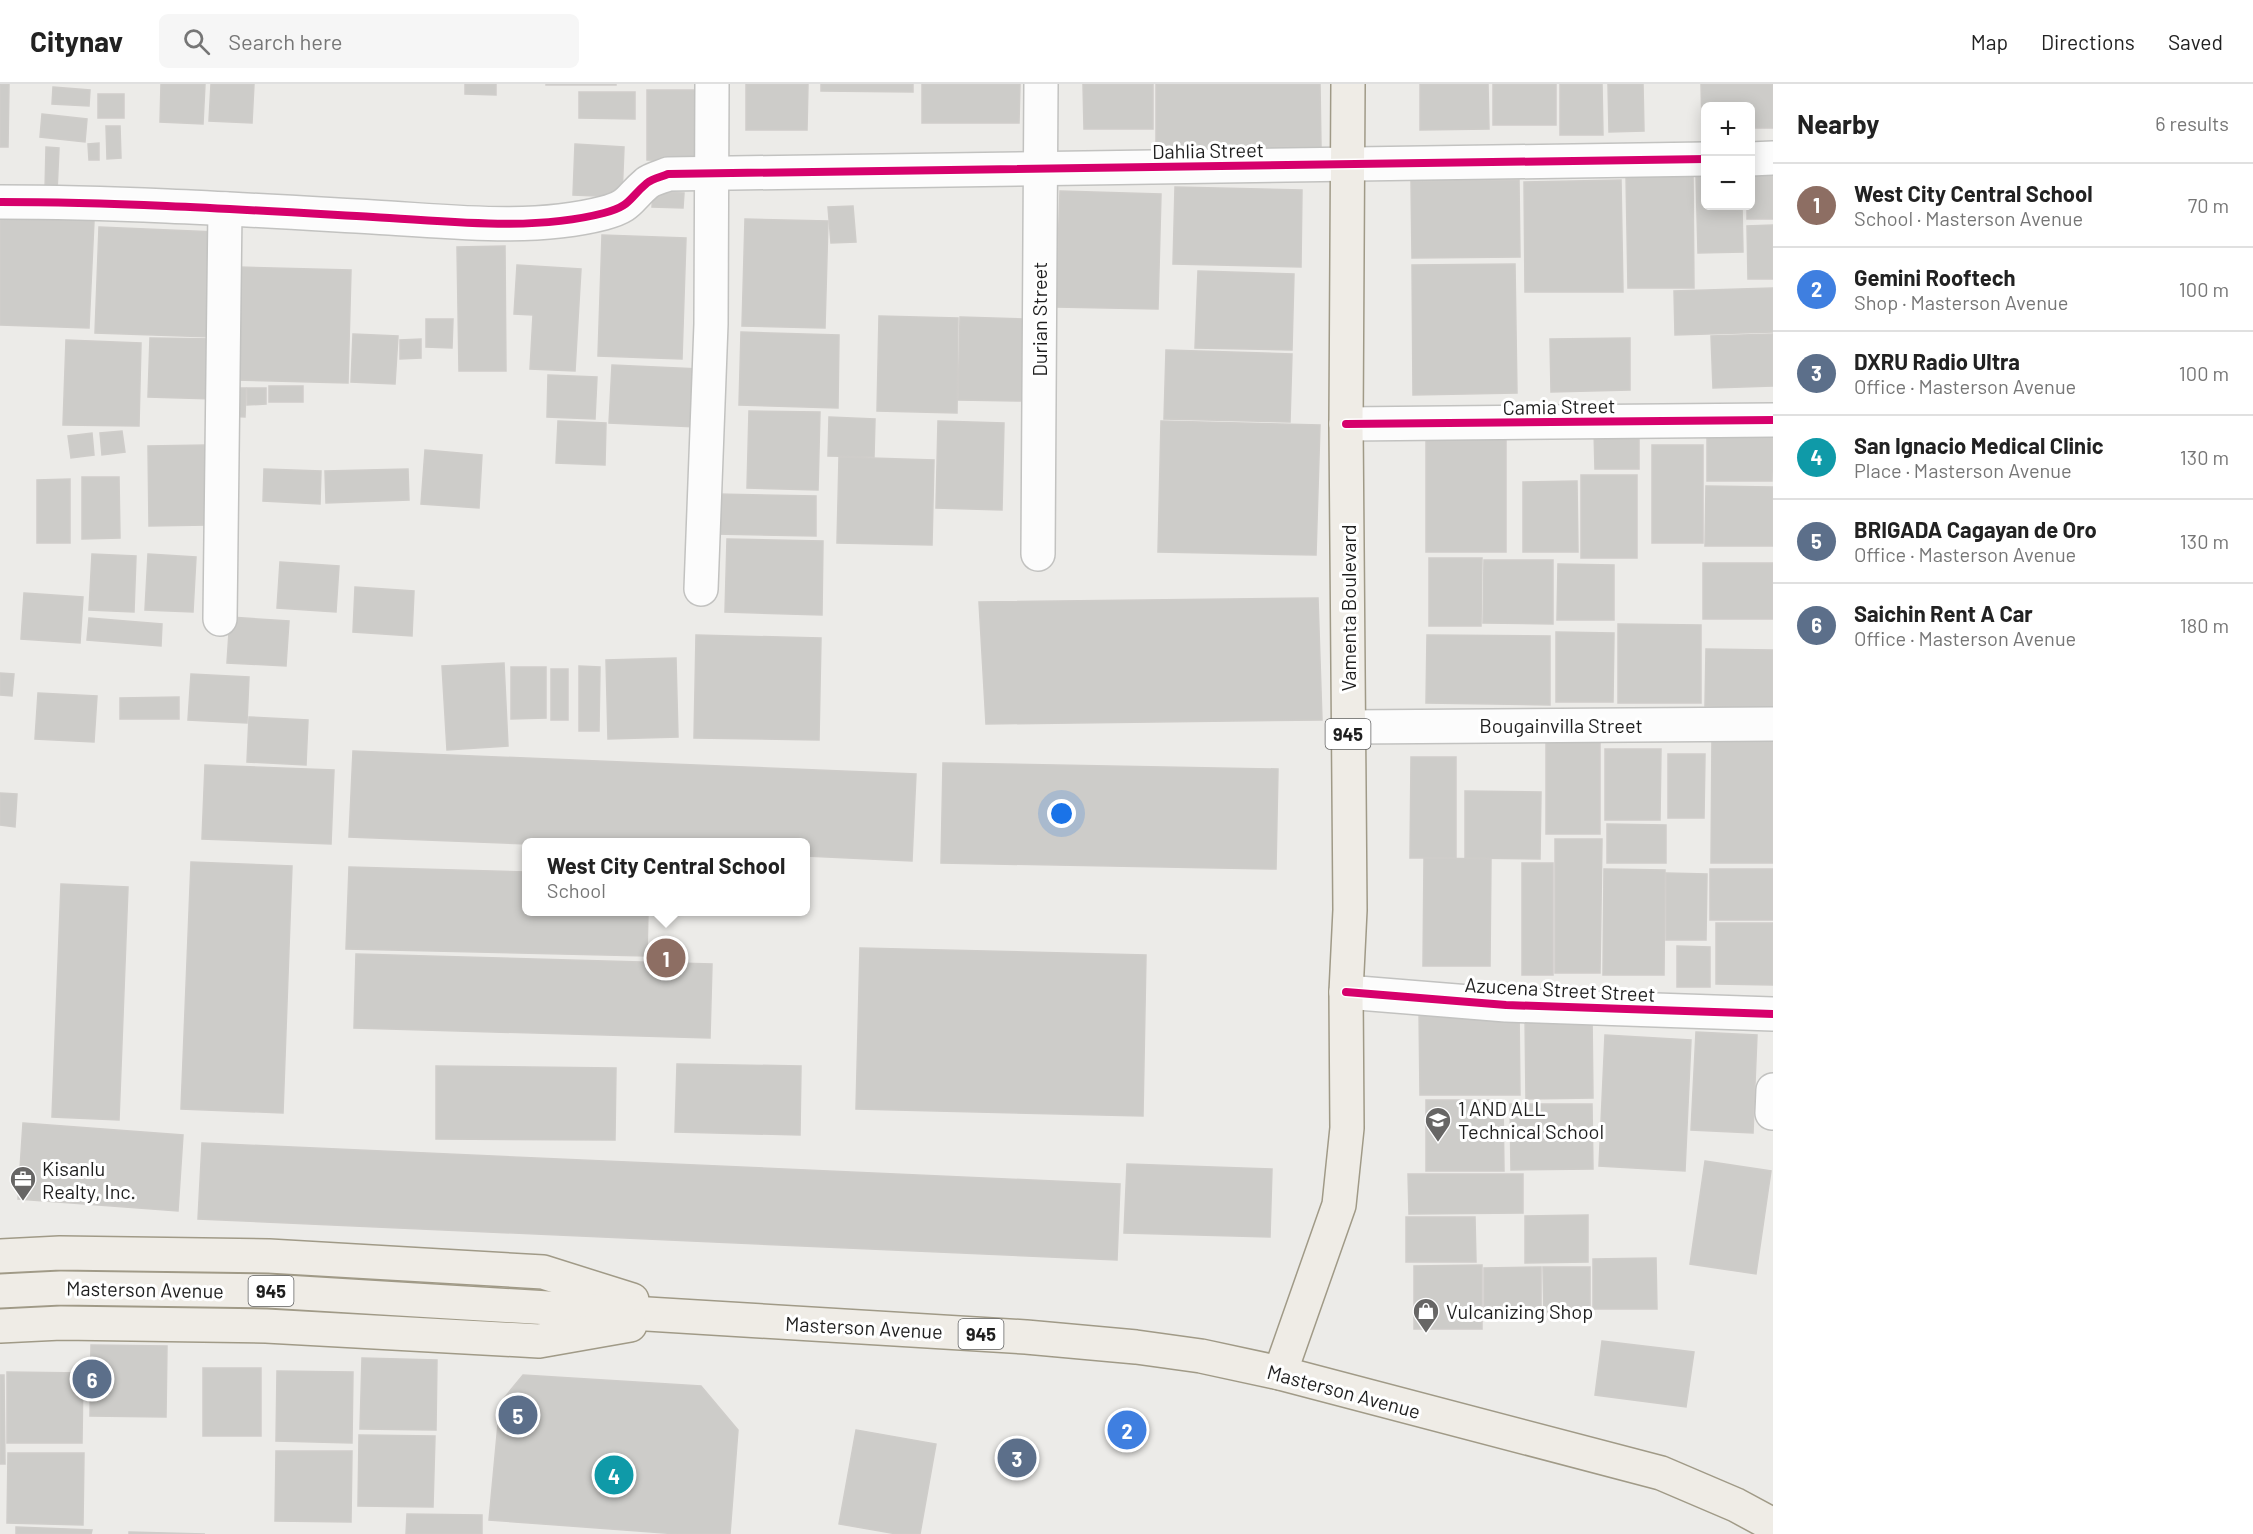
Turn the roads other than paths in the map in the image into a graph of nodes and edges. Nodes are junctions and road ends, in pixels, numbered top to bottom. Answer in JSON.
{"nodes":[{"id":1,"x":712,"y":84,"type":"edge"},
{"id":2,"x":1041,"y":84,"type":"edge"},
{"id":3,"x":1348,"y":84,"type":"edge"},
{"id":4,"x":1773,"y":158,"type":"edge"},
{"id":5,"x":1701,"y":159,"type":"edge"},
{"id":6,"x":1755,"y":159,"type":"edge"},
{"id":7,"x":1347,"y":164,"type":"junction"},
{"id":8,"x":1040,"y":168,"type":"junction"},
{"id":9,"x":711,"y":173,"type":"junction"},
{"id":10,"x":0,"y":202,"type":"edge"},
{"id":11,"x":225,"y":209,"type":"junction"},
{"id":12,"x":1773,"y":420,"type":"edge"},
{"id":13,"x":1346,"y":424,"type":"junction"},
{"id":14,"x":1038,"y":554,"type":"dead end"},
{"id":15,"x":701,"y":589,"type":"dead end"},
{"id":16,"x":220,"y":619,"type":"dead end"},
{"id":17,"x":1773,"y":724,"type":"edge"},
{"id":18,"x":1348,"y":727,"type":"junction"},
{"id":19,"x":1346,"y":992,"type":"junction"},
{"id":20,"x":1773,"y":1014,"type":"edge"},
{"id":21,"x":0,"y":1256,"type":"edge"},
{"id":22,"x":0,"y":1291,"type":"edge"},
{"id":23,"x":679,"y":1316,"type":"junction"},
{"id":24,"x":0,"y":1326,"type":"edge"},
{"id":25,"x":1280,"y":1373,"type":"junction"},
{"id":26,"x":1773,"y":1525,"type":"edge"}],
"edges":[{"from":1,"to":9,"type":"street"},
{"from":2,"to":8,"type":"street","name":"Durian Street"},
{"from":3,"to":7,"type":"main road","name":"Vamenta Boulevard","number":"945"},
{"from":4,"to":6,"type":"street"},
{"from":5,"to":7,"type":"street","name":"Dahlia Street"},
{"from":7,"to":8,"type":"street","name":"Dahlia Street"},
{"from":7,"to":13,"type":"main road","name":"Vamenta Boulevard","number":"945"},
{"from":8,"to":9,"type":"street","name":"Dahlia Street"},
{"from":8,"to":14,"type":"street","name":"Durian Street"},
{"from":9,"to":11,"type":"street","name":"Dahlia Street"},
{"from":9,"to":15,"type":"street"},
{"from":10,"to":11,"type":"street","name":"Dahlia Street"},
{"from":11,"to":16,"type":"street"},
{"from":12,"to":13,"type":"street","name":"Camia Street"},
{"from":13,"to":18,"type":"main road","name":"Vamenta Boulevard","number":"945"},
{"from":17,"to":18,"type":"street","name":"Bougainvilla Street"},
{"from":18,"to":19,"type":"main road","name":"Vamenta Boulevard","number":"945"},
{"from":19,"to":20,"type":"street","name":"Azucena Street Street"},
{"from":19,"to":25,"type":"main road","name":"Vamenta Boulevard","number":"945"},
{"from":21,"to":23,"type":"main road"},
{"from":22,"to":23,"type":"main road","name":"Masterson Avenue","number":"945"},
{"from":23,"to":24,"type":"main road"},
{"from":23,"to":25,"type":"main road","name":"Masterson Avenue","number":"945"},
{"from":25,"to":26,"type":"main road","name":"Masterson Avenue"}]}
